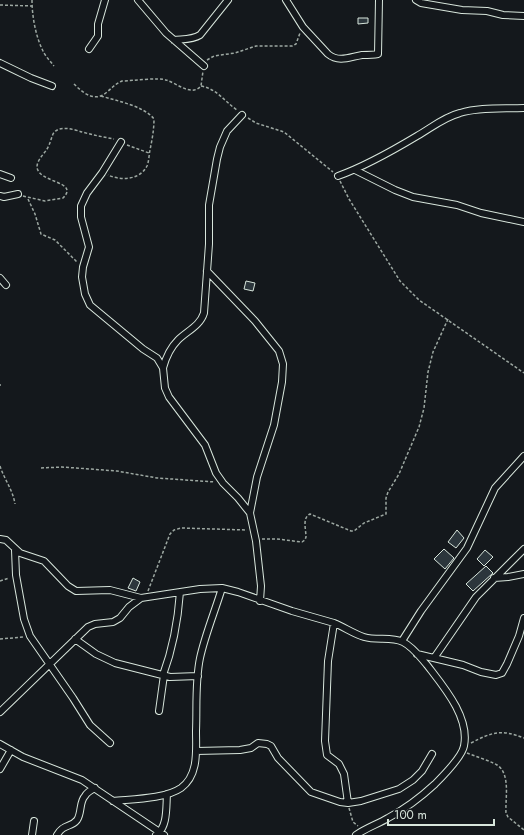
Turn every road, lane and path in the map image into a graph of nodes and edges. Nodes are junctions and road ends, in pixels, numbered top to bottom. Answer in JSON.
{"nodes":[{"id":1,"x":32,"y":0,"type":"edge"},
{"id":2,"x":105,"y":0,"type":"edge"},
{"id":3,"x":138,"y":0,"type":"edge"},
{"id":4,"x":228,"y":0,"type":"edge"},
{"id":5,"x":286,"y":0,"type":"edge"},
{"id":6,"x":379,"y":0,"type":"edge"},
{"id":7,"x":416,"y":0,"type":"edge"},
{"id":8,"x":0,"y":5,"type":"edge"},
{"id":9,"x":32,"y":6,"type":"junction"},
{"id":10,"x":524,"y":16,"type":"edge"},
{"id":11,"x":303,"y":26,"type":"junction"},
{"id":12,"x":174,"y":40,"type":"junction"},
{"id":13,"x":89,"y":49,"type":"dead end"},
{"id":14,"x":0,"y":63,"type":"edge"},
{"id":15,"x":54,"y":66,"type":"dead end"},
{"id":16,"x":204,"y":66,"type":"junction"},
{"id":17,"x":74,"y":84,"type":"dead end"},
{"id":18,"x":52,"y":86,"type":"dead end"},
{"id":19,"x":201,"y":86,"type":"junction"},
{"id":20,"x":101,"y":96,"type":"junction"},
{"id":21,"x":524,"y":108,"type":"edge"},
{"id":22,"x":242,"y":115,"type":"junction"},
{"id":23,"x":121,"y":142,"type":"junction"},
{"id":24,"x":149,"y":153,"type":"junction"},
{"id":25,"x":355,"y":170,"type":"junction"},
{"id":26,"x":102,"y":173,"type":"junction"},
{"id":27,"x":0,"y":174,"type":"edge"},
{"id":28,"x":338,"y":176,"type":"junction"},
{"id":29,"x":11,"y":178,"type":"dead end"},
{"id":30,"x":18,"y":194,"type":"joint"},
{"id":31,"x":0,"y":196,"type":"edge"},
{"id":32,"x":28,"y":198,"type":"junction"},
{"id":33,"x":524,"y":222,"type":"edge"},
{"id":34,"x":83,"y":267,"type":"junction"},
{"id":35,"x":207,"y":271,"type":"junction"},
{"id":36,"x":0,"y":278,"type":"edge"},
{"id":37,"x":6,"y":285,"type":"dead end"},
{"id":38,"x":448,"y":319,"type":"junction"},
{"id":39,"x":163,"y":368,"type":"junction"},
{"id":40,"x":524,"y":373,"type":"edge"},
{"id":41,"x":524,"y":456,"type":"edge"},
{"id":42,"x":0,"y":466,"type":"edge"},
{"id":43,"x":41,"y":468,"type":"dead end"},
{"id":44,"x":223,"y":483,"type":"junction"},
{"id":45,"x":16,"y":504,"type":"dead end"},
{"id":46,"x":250,"y":513,"type":"junction"},
{"id":47,"x":254,"y":530,"type":"junction"},
{"id":48,"x":0,"y":539,"type":"edge"},
{"id":49,"x":256,"y":541,"type":"junction"},
{"id":50,"x":524,"y":549,"type":"edge"},
{"id":51,"x":16,"y":550,"type":"junction"},
{"id":52,"x":524,"y":574,"type":"edge"},
{"id":53,"x":16,"y":575,"type":"junction"},
{"id":54,"x":494,"y":578,"type":"junction"},
{"id":55,"x":0,"y":581,"type":"edge"},
{"id":56,"x":222,"y":588,"type":"junction"},
{"id":57,"x":180,"y":592,"type":"junction"},
{"id":58,"x":144,"y":597,"type":"junction"},
{"id":59,"x":260,"y":601,"type":"junction"},
{"id":60,"x":524,"y":618,"type":"edge"},
{"id":61,"x":334,"y":623,"type":"junction"},
{"id":62,"x":30,"y":636,"type":"junction"},
{"id":63,"x":0,"y":639,"type":"edge"},
{"id":64,"x":75,"y":639,"type":"junction"},
{"id":65,"x":402,"y":642,"type":"junction"},
{"id":66,"x":417,"y":654,"type":"junction"},
{"id":67,"x":434,"y":658,"type":"junction"},
{"id":68,"x":49,"y":665,"type":"junction"},
{"id":69,"x":164,"y":675,"type":"junction"},
{"id":70,"x":198,"y":676,"type":"junction"},
{"id":71,"x":159,"y":711,"type":"dead end"},
{"id":72,"x":0,"y":712,"type":"edge"},
{"id":73,"x":524,"y":738,"type":"edge"},
{"id":74,"x":0,"y":744,"type":"edge"},
{"id":75,"x":110,"y":744,"type":"dead end"},
{"id":76,"x":463,"y":749,"type":"junction"},
{"id":77,"x":11,"y":750,"type":"junction"},
{"id":78,"x":196,"y":751,"type":"junction"},
{"id":79,"x":432,"y":754,"type":"dead end"},
{"id":80,"x":0,"y":769,"type":"edge"},
{"id":81,"x":95,"y":788,"type":"junction"},
{"id":82,"x":167,"y":794,"type":"junction"},
{"id":83,"x":113,"y":801,"type":"junction"},
{"id":84,"x":348,"y":802,"type":"junction"},
{"id":85,"x":34,"y":821,"type":"dead end"},
{"id":86,"x":363,"y":830,"type":"junction"},
{"id":87,"x":524,"y":830,"type":"edge"},
{"id":88,"x":160,"y":834,"type":"edge"},
{"id":89,"x":32,"y":835,"type":"edge"},
{"id":90,"x":57,"y":835,"type":"edge"},
{"id":91,"x":356,"y":835,"type":"edge"}],
"edges":[{"from":1,"to":9,"type":"path"},
{"from":2,"to":13,"type":"street"},
{"from":3,"to":12,"type":"street"},
{"from":4,"to":12,"type":"street"},
{"from":5,"to":11,"type":"street"},
{"from":6,"to":11,"type":"street"},
{"from":7,"to":10,"type":"street"},
{"from":8,"to":9,"type":"path"},
{"from":9,"to":15,"type":"path"},
{"from":11,"to":16,"type":"path"},
{"from":12,"to":16,"type":"street"},
{"from":14,"to":18,"type":"street"},
{"from":16,"to":19,"type":"path"},
{"from":17,"to":20,"type":"path"},
{"from":19,"to":20,"type":"path"},
{"from":19,"to":22,"type":"path"},
{"from":20,"to":24,"type":"path"},
{"from":21,"to":25,"type":"street"},
{"from":22,"to":28,"type":"path"},
{"from":22,"to":35,"type":"street"},
{"from":23,"to":24,"type":"path"},
{"from":23,"to":26,"type":"street"},
{"from":23,"to":32,"type":"path"},
{"from":24,"to":26,"type":"path"},
{"from":25,"to":28,"type":"street"},
{"from":25,"to":33,"type":"street"},
{"from":26,"to":34,"type":"street"},
{"from":27,"to":29,"type":"street"},
{"from":28,"to":38,"type":"path"},
{"from":30,"to":31,"type":"street"},
{"from":30,"to":32,"type":"path"},
{"from":32,"to":34,"type":"path"},
{"from":34,"to":39,"type":"street"},
{"from":35,"to":39,"type":"street"},
{"from":35,"to":46,"type":"street"},
{"from":36,"to":37,"type":"street"},
{"from":38,"to":40,"type":"path"},
{"from":38,"to":49,"type":"path"},
{"from":39,"to":44,"type":"street"},
{"from":41,"to":65,"type":"street"},
{"from":42,"to":45,"type":"path"},
{"from":43,"to":44,"type":"path"},
{"from":44,"to":46,"type":"street"},
{"from":46,"to":47,"type":"street"},
{"from":47,"to":49,"type":"street"},
{"from":47,"to":58,"type":"path"},
{"from":48,"to":51,"type":"street"},
{"from":49,"to":59,"type":"street"},
{"from":50,"to":54,"type":"street"},
{"from":51,"to":53,"type":"street"},
{"from":51,"to":58,"type":"street"},
{"from":52,"to":54,"type":"street"},
{"from":53,"to":55,"type":"path"},
{"from":53,"to":62,"type":"street"},
{"from":54,"to":67,"type":"street"},
{"from":56,"to":57,"type":"street"},
{"from":56,"to":59,"type":"street"},
{"from":56,"to":70,"type":"street"},
{"from":57,"to":58,"type":"street"},
{"from":57,"to":69,"type":"street"},
{"from":58,"to":64,"type":"street"},
{"from":59,"to":61,"type":"street"},
{"from":60,"to":67,"type":"street"},
{"from":61,"to":65,"type":"street"},
{"from":61,"to":84,"type":"street"},
{"from":62,"to":63,"type":"path"},
{"from":62,"to":68,"type":"street"},
{"from":64,"to":68,"type":"street"},
{"from":64,"to":69,"type":"street"},
{"from":65,"to":66,"type":"street"},
{"from":66,"to":67,"type":"street"},
{"from":66,"to":76,"type":"street"},
{"from":68,"to":72,"type":"street"},
{"from":68,"to":75,"type":"street"},
{"from":69,"to":70,"type":"street"},
{"from":69,"to":71,"type":"street"},
{"from":70,"to":78,"type":"street"},
{"from":73,"to":76,"type":"path"},
{"from":74,"to":77,"type":"street"},
{"from":76,"to":86,"type":"street"},
{"from":76,"to":87,"type":"path"},
{"from":77,"to":80,"type":"street"},
{"from":77,"to":81,"type":"street"},
{"from":78,"to":82,"type":"street"},
{"from":78,"to":84,"type":"street"},
{"from":79,"to":84,"type":"street"},
{"from":81,"to":83,"type":"street"},
{"from":81,"to":90,"type":"street"},
{"from":82,"to":83,"type":"street"},
{"from":82,"to":88,"type":"street"},
{"from":83,"to":88,"type":"street"},
{"from":84,"to":86,"type":"path"},
{"from":85,"to":89,"type":"street"},
{"from":86,"to":91,"type":"street"}]}
